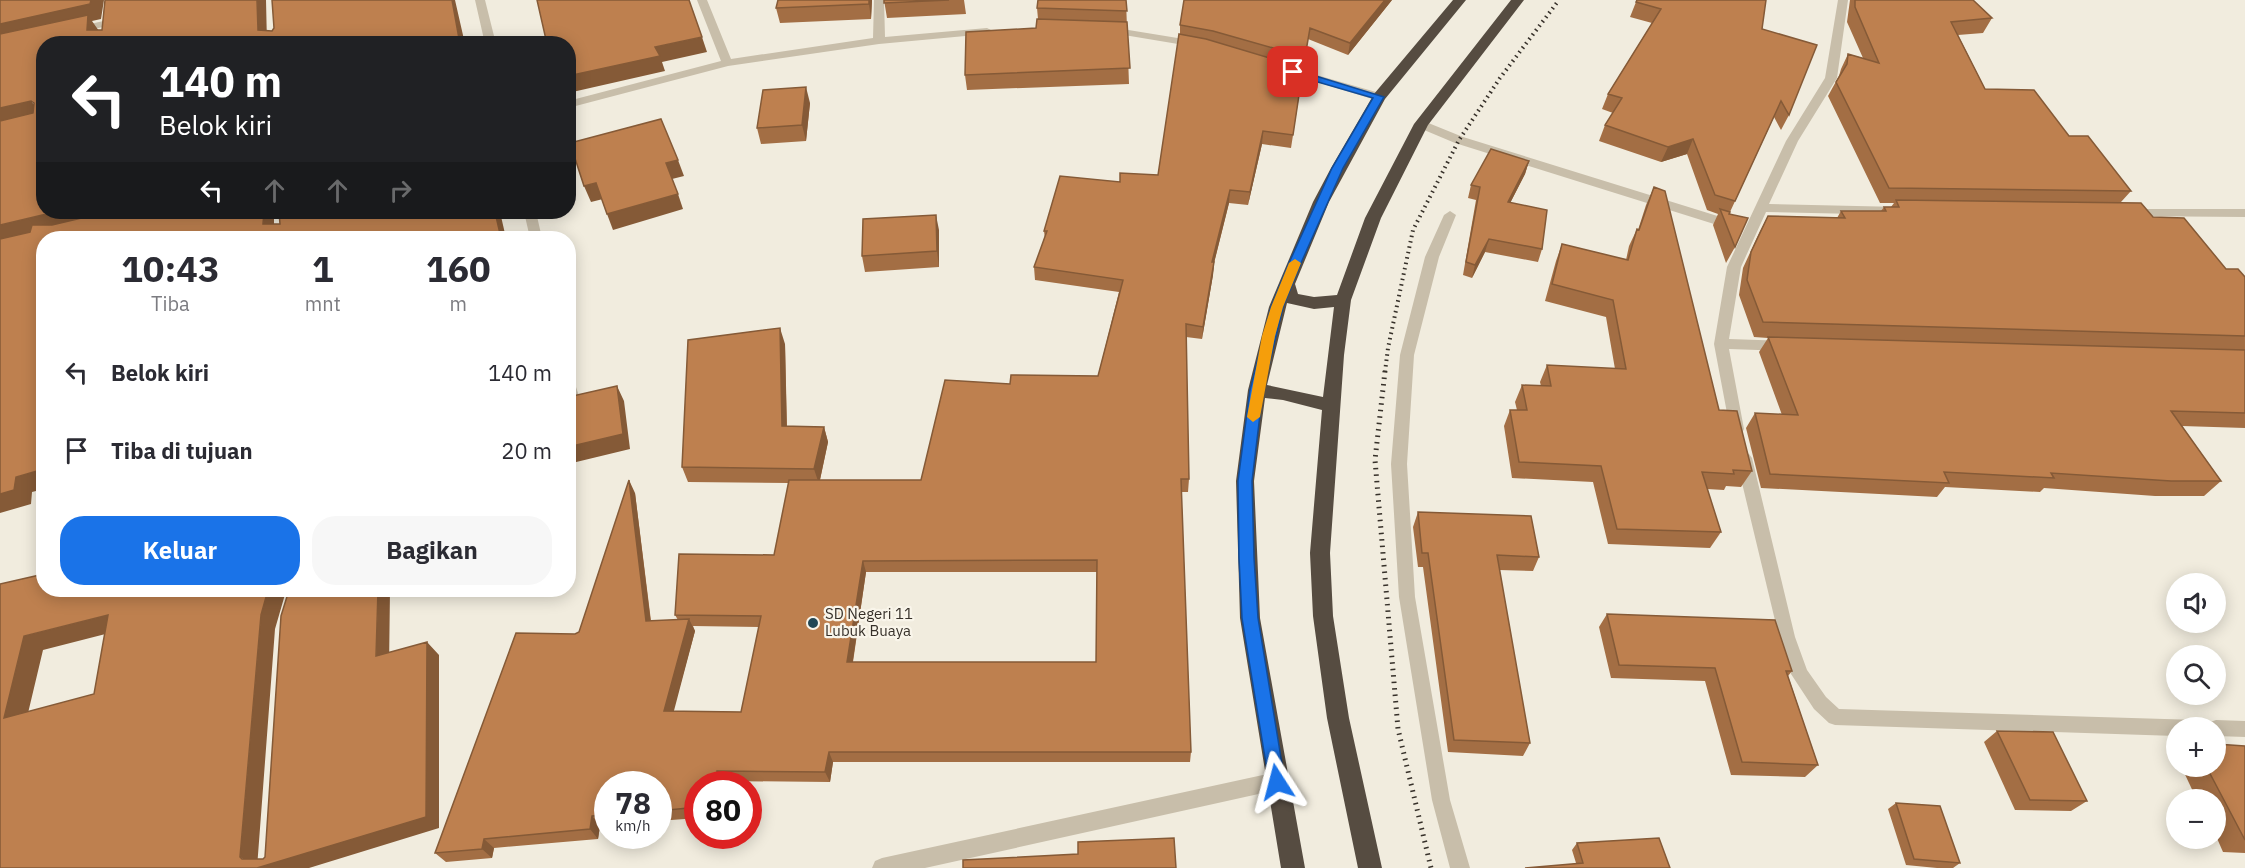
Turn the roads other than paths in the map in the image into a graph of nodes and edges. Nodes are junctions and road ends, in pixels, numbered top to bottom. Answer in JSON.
{"nodes":[{"id":1,"x":480,"y":0,"type":"edge"},
{"id":2,"x":702,"y":0,"type":"edge"},
{"id":3,"x":879,"y":0,"type":"edge"},
{"id":4,"x":1460,"y":0,"type":"edge"},
{"id":5,"x":1518,"y":0,"type":"edge"},
{"id":6,"x":1843,"y":0,"type":"edge"},
{"id":7,"x":108,"y":23,"type":"edge"},
{"id":8,"x":1097,"y":30,"type":"edge"},
{"id":9,"x":996,"y":31,"type":"edge"},
{"id":10,"x":63,"y":33,"type":"edge"},
{"id":11,"x":489,"y":36,"type":"edge"},
{"id":12,"x":879,"y":41,"type":"junction"},
{"id":13,"x":1208,"y":47,"type":"edge"},
{"id":14,"x":727,"y":63,"type":"junction"},
{"id":15,"x":1276,"y":67,"type":"edge"},
{"id":16,"x":1379,"y":97,"type":"junction"},
{"id":17,"x":576,"y":103,"type":"edge"},
{"id":18,"x":1421,"y":124,"type":"junction"},
{"id":19,"x":1760,"y":208,"type":"junction"},
{"id":20,"x":1910,"y":211,"type":"edge"},
{"id":21,"x":2118,"y":213,"type":"edge"},
{"id":22,"x":2245,"y":213,"type":"edge"},
{"id":23,"x":1450,"y":215,"type":"dead end"},
{"id":24,"x":1749,"y":230,"type":"junction"},
{"id":25,"x":1287,"y":284,"type":"junction"},
{"id":26,"x":1343,"y":300,"type":"junction"},
{"id":27,"x":1721,"y":344,"type":"junction"},
{"id":28,"x":1804,"y":346,"type":"edge"},
{"id":29,"x":1257,"y":390,"type":"junction"},
{"id":30,"x":1332,"y":406,"type":"junction"},
{"id":31,"x":2166,"y":727,"type":"edge"},
{"id":32,"x":2226,"y":728,"type":"edge"},
{"id":33,"x":2245,"y":729,"type":"edge"},
{"id":34,"x":1277,"y":782,"type":"junction"},
{"id":35,"x":882,"y":868,"type":"edge"},
{"id":36,"x":1293,"y":868,"type":"edge"},
{"id":37,"x":1370,"y":868,"type":"edge"},
{"id":38,"x":1460,"y":868,"type":"edge"}],
"edges":[{"from":1,"to":11,"type":"street"},
{"from":2,"to":14,"type":"street"},
{"from":3,"to":12,"type":"street"},
{"from":4,"to":16,"type":"highway"},
{"from":5,"to":18,"type":"highway"},
{"from":6,"to":19,"type":"street"},
{"from":7,"to":10,"type":"street"},
{"from":8,"to":13,"type":"street"},
{"from":9,"to":12,"type":"street"},
{"from":12,"to":14,"type":"street"},
{"from":14,"to":17,"type":"street"},
{"from":15,"to":16,"type":"street"},
{"from":16,"to":25,"type":"highway"},
{"from":18,"to":24,"type":"street"},
{"from":18,"to":26,"type":"highway"},
{"from":19,"to":20,"type":"street"},
{"from":19,"to":24,"type":"street"},
{"from":21,"to":22,"type":"street"},
{"from":23,"to":38,"type":"street"},
{"from":24,"to":27,"type":"street"},
{"from":25,"to":26,"type":"highway"},
{"from":25,"to":29,"type":"highway"},
{"from":26,"to":30,"type":"highway"},
{"from":27,"to":28,"type":"street"},
{"from":27,"to":31,"type":"street"},
{"from":29,"to":30,"type":"highway"},
{"from":29,"to":34,"type":"highway"},
{"from":30,"to":37,"type":"highway"},
{"from":32,"to":33,"type":"street"},
{"from":34,"to":35,"type":"street"},
{"from":34,"to":36,"type":"highway"}]}
